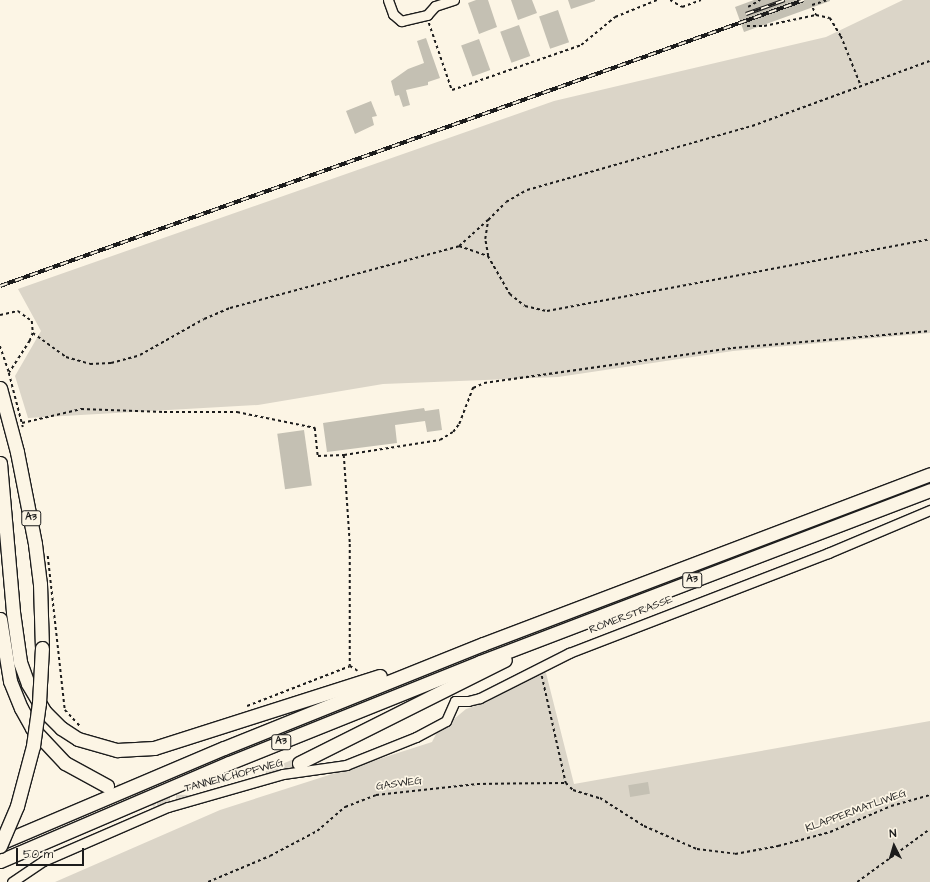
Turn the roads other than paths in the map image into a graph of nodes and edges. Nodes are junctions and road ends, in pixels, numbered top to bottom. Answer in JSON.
{"nodes":[{"id":1,"x":388,"y":0,"type":"edge"},
{"id":2,"x":454,"y":0,"type":"edge"},
{"id":3,"x":0,"y":388,"type":"edge"},
{"id":4,"x":0,"y":462,"type":"edge"},
{"id":5,"x":930,"y":474,"type":"edge"},
{"id":6,"x":930,"y":490,"type":"edge"},
{"id":7,"x":930,"y":510,"type":"edge"},
{"id":8,"x":0,"y":619,"type":"edge"},
{"id":9,"x":565,"y":629,"type":"junction"},
{"id":10,"x":483,"y":644,"type":"junction"},
{"id":11,"x":455,"y":700,"type":"joint"},
{"id":12,"x":299,"y":763,"type":"tunnel mouth"},
{"id":13,"x":107,"y":786,"type":"tunnel mouth"},
{"id":14,"x":0,"y":843,"type":"edge"},
{"id":15,"x":0,"y":846,"type":"edge"},
{"id":16,"x":0,"y":861,"type":"edge"},
{"id":17,"x":12,"y":882,"type":"edge"}],
"edges":[{"from":1,"to":2,"type":"street"},
{"from":3,"to":15,"type":"highway","number":"A3","bridge":true},
{"from":4,"to":10,"type":"highway","number":"A3"},
{"from":5,"to":10,"type":"highway","number":"A3"},
{"from":6,"to":9,"type":"highway","number":"A3"},
{"from":7,"to":11,"type":"street","name":"RÖMERSTRASSE"},
{"from":8,"to":13,"type":"highway"},
{"from":9,"to":12,"type":"highway","number":"A3"},
{"from":9,"to":16,"type":"highway","number":"A3"},
{"from":10,"to":14,"type":"highway","number":"A3"},
{"from":11,"to":17,"type":"street","name":"TANNENCHOPFWEG"}]}
